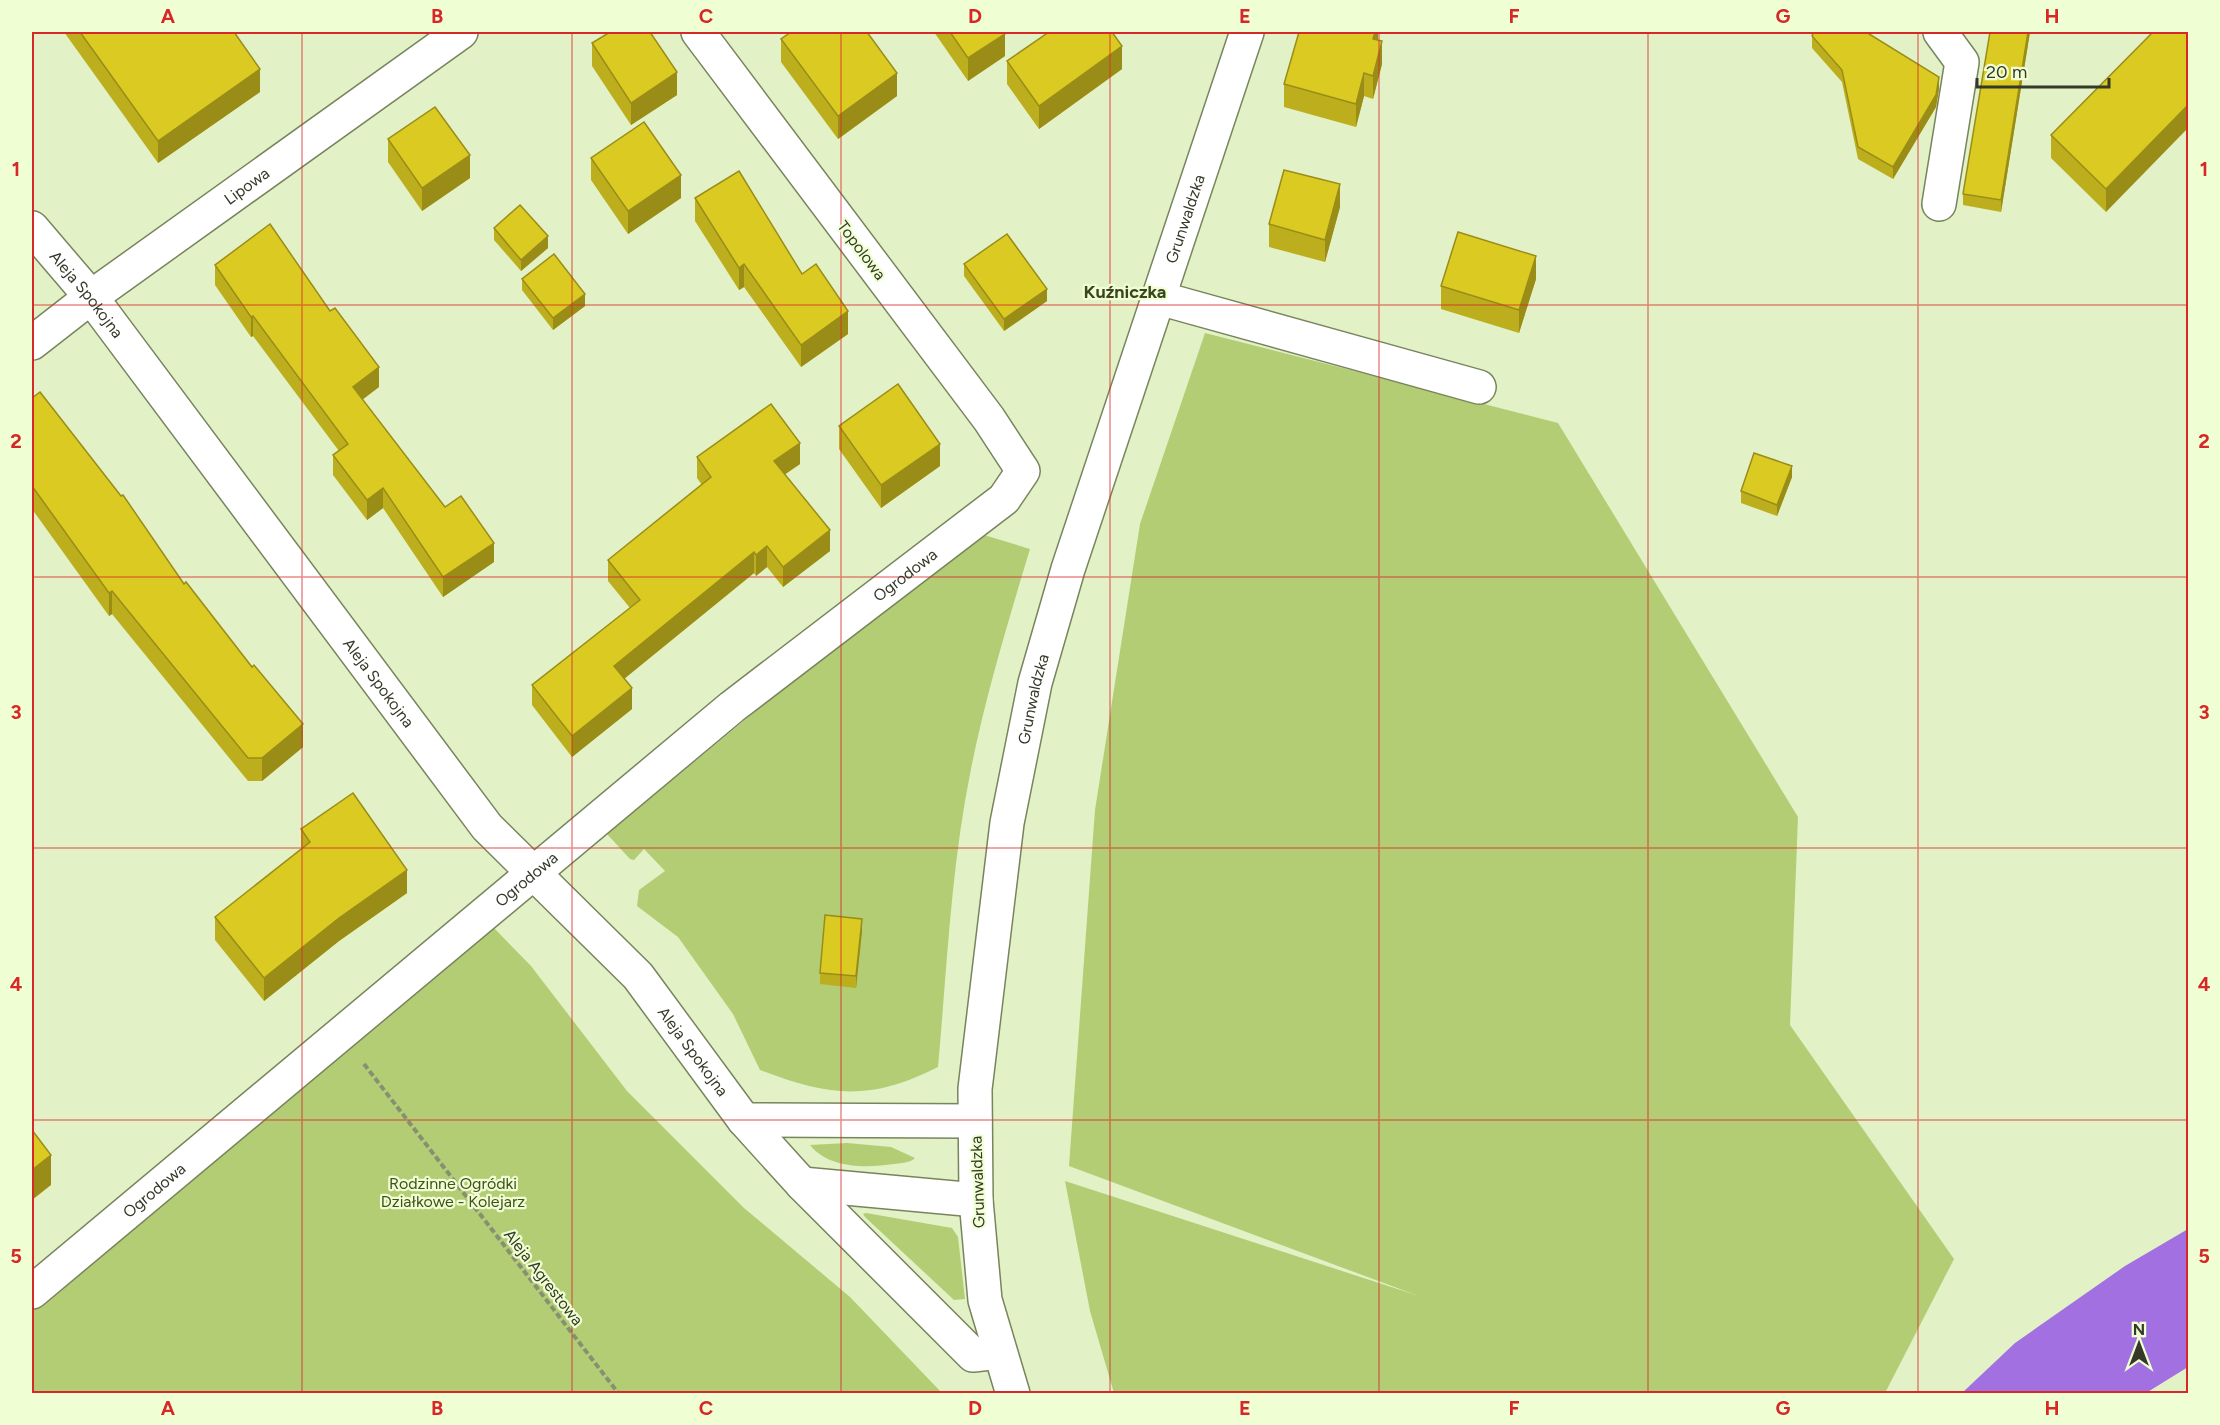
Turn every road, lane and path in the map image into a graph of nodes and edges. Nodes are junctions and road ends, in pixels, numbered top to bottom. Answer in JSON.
{"nodes":[{"id":1,"x":461,"y":32,"type":"edge"},
{"id":2,"x":698,"y":32,"type":"edge"},
{"id":3,"x":1246,"y":32,"type":"edge"},
{"id":4,"x":1940,"y":32,"type":"edge"},
{"id":5,"x":1939,"y":204,"type":"dead end"},
{"id":6,"x":32,"y":228,"type":"edge"},
{"id":7,"x":90,"y":297,"type":"junction"},
{"id":8,"x":1159,"y":298,"type":"junction"},
{"id":9,"x":32,"y":343,"type":"edge"},
{"id":10,"x":1479,"y":387,"type":"dead end"},
{"id":11,"x":1023,"y":471,"type":"joint"},
{"id":12,"x":534,"y":873,"type":"junction"},
{"id":13,"x":340,"y":1033,"type":"junction"},
{"id":14,"x":744,"y":1120,"type":"junction"},
{"id":15,"x":975,"y":1121,"type":"junction"},
{"id":16,"x":802,"y":1184,"type":"junction"},
{"id":17,"x":976,"y":1200,"type":"junction"},
{"id":18,"x":32,"y":1292,"type":"edge"},
{"id":19,"x":999,"y":1352,"type":"junction"},
{"id":20,"x":619,"y":1394,"type":"edge"},
{"id":21,"x":1013,"y":1394,"type":"edge"}],
"edges":[{"from":1,"to":7,"type":"street","name":"Lipowa"},
{"from":2,"to":11,"type":"street","name":"Topolowa"},
{"from":3,"to":8,"type":"street","name":"Grunwaldzka"},
{"from":4,"to":5,"type":"street"},
{"from":6,"to":7,"type":"street","name":"Aleja Spokojna"},
{"from":7,"to":9,"type":"street","name":"Lipowa"},
{"from":7,"to":12,"type":"street","name":"Aleja Spokojna"},
{"from":8,"to":10,"type":"street"},
{"from":8,"to":15,"type":"street","name":"Grunwaldzka"},
{"from":11,"to":12,"type":"street","name":"Ogrodowa"},
{"from":12,"to":13,"type":"street","name":"Ogrodowa"},
{"from":12,"to":14,"type":"street","name":"Aleja Spokojna"},
{"from":13,"to":18,"type":"street","name":"Ogrodowa"},
{"from":13,"to":20,"type":"path","name":"Aleja Agrestowa"},
{"from":14,"to":15,"type":"street"},
{"from":14,"to":16,"type":"street","name":"Aleja Spokojna"},
{"from":15,"to":17,"type":"street","name":"Grunwaldzka"},
{"from":16,"to":17,"type":"street"},
{"from":16,"to":19,"type":"street","name":"Aleja Spokojna"},
{"from":17,"to":19,"type":"street","name":"Grunwaldzka"},
{"from":19,"to":21,"type":"street","name":"Grunwaldzka"}]}
